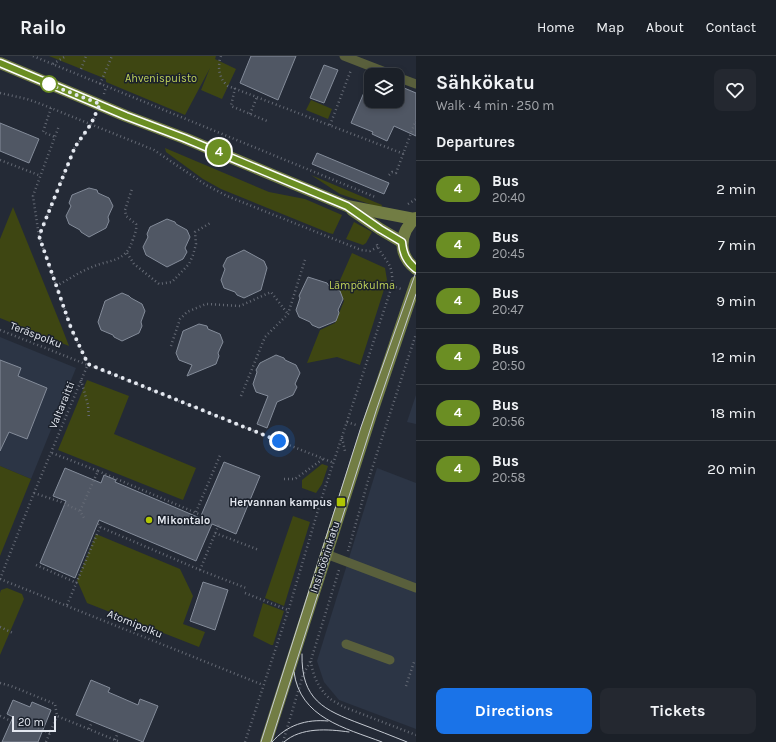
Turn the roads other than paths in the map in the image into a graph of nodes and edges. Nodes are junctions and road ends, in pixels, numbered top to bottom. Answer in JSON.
{"nodes":[{"id":1,"x":344,"y":56,"type":"edge"},
{"id":2,"x":0,"y":63,"type":"edge"},
{"id":3,"x":374,"y":68,"type":"edge"},
{"id":4,"x":404,"y":80,"type":"edge"},
{"id":5,"x":416,"y":84,"type":"edge"},
{"id":6,"x":347,"y":206,"type":"junction"},
{"id":7,"x":415,"y":219,"type":"edge"},
{"id":8,"x":402,"y":242,"type":"junction"},
{"id":9,"x":416,"y":268,"type":"edge"},
{"id":10,"x":416,"y":282,"type":"edge"},
{"id":11,"x":326,"y":554,"type":"junction"},
{"id":12,"x":416,"y":588,"type":"edge"},
{"id":13,"x":346,"y":644,"type":"dead end"},
{"id":14,"x":390,"y":660,"type":"dead end"},
{"id":15,"x":266,"y":742,"type":"edge"}],
"edges":[{"from":1,"to":3,"type":"lane"},
{"from":2,"to":6,"type":"street"},
{"from":4,"to":5,"type":"lane"},
{"from":6,"to":7,"type":"street"},
{"from":6,"to":8,"type":"street"},
{"from":7,"to":8,"type":"street"},
{"from":8,"to":9,"type":"street"},
{"from":10,"to":11,"type":"street","name":"Insinöörinkatu"},
{"from":11,"to":12,"type":"lane"},
{"from":11,"to":15,"type":"street","name":"Insinöörinkatu"},
{"from":13,"to":14,"type":"lane"}]}
